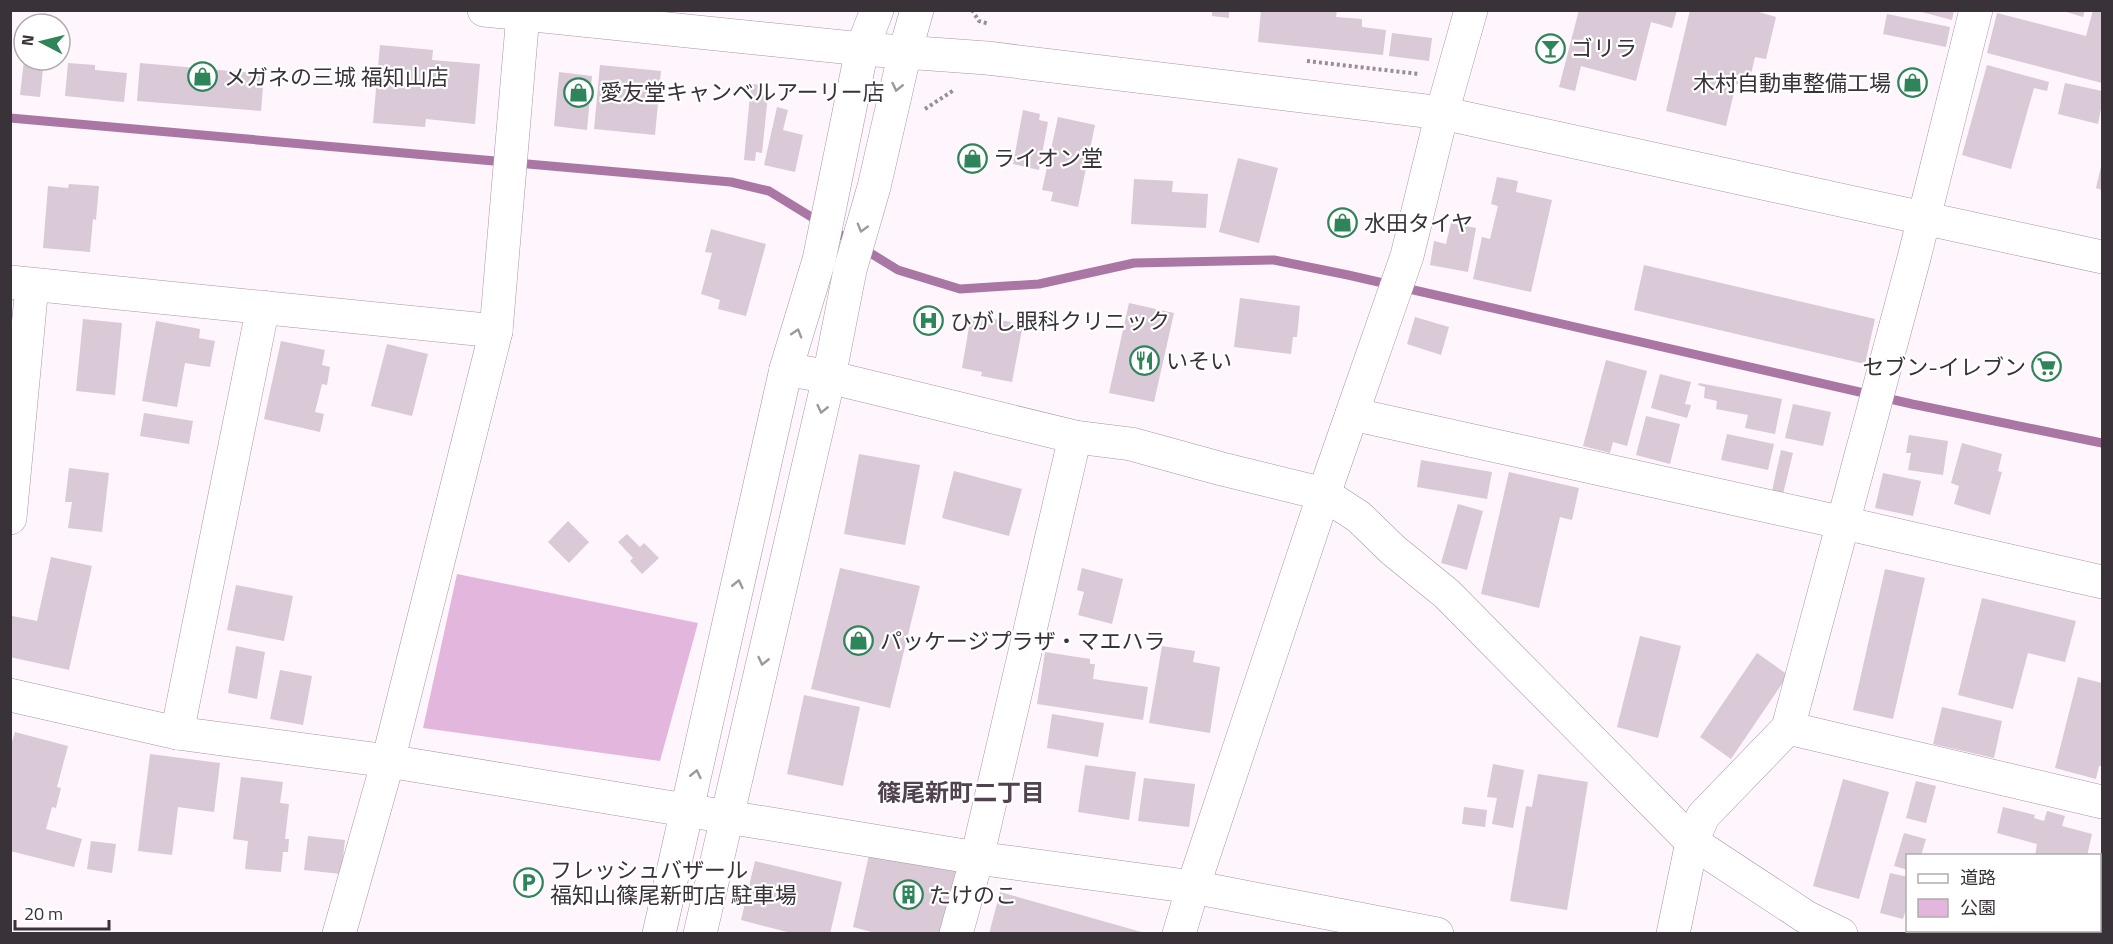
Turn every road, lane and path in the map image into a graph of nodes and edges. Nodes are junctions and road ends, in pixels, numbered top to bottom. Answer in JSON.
{"nodes":[{"id":1,"x":484,"y":10,"type":"edge"},
{"id":2,"x":877,"y":10,"type":"edge"},
{"id":3,"x":917,"y":10,"type":"edge"},
{"id":4,"x":1471,"y":10,"type":"edge"},
{"id":5,"x":1976,"y":10,"type":"edge"},
{"id":6,"x":523,"y":14,"type":"junction"},
{"id":7,"x":862,"y":49,"type":"junction"},
{"id":8,"x":904,"y":52,"type":"junction"},
{"id":9,"x":964,"y":90,"type":"dead end"},
{"id":10,"x":1442,"y":113,"type":"junction"},
{"id":11,"x":918,"y":114,"type":"dead end"},
{"id":12,"x":1924,"y":217,"type":"junction"},
{"id":13,"x":2103,"y":256,"type":"edge"},
{"id":14,"x":21,"y":283,"type":"edge"},
{"id":15,"x":263,"y":307,"type":"junction"},
{"id":16,"x":496,"y":331,"type":"junction"},
{"id":17,"x":786,"y":369,"type":"junction"},
{"id":18,"x":829,"y":377,"type":"junction"},
{"id":19,"x":1352,"y":414,"type":"junction"},
{"id":20,"x":1075,"y":437,"type":"junction"},
{"id":21,"x":1324,"y":494,"type":"junction"},
{"id":22,"x":10,"y":518,"type":"edge"},
{"id":23,"x":1844,"y":523,"type":"junction"},
{"id":24,"x":2103,"y":582,"type":"edge"},
{"id":25,"x":10,"y":695,"type":"edge"},
{"id":26,"x":1788,"y":728,"type":"junction"},
{"id":27,"x":177,"y":733,"type":"junction"},
{"id":28,"x":388,"y":761,"type":"junction"},
{"id":29,"x":2103,"y":802,"type":"edge"},
{"id":30,"x":687,"y":811,"type":"junction"},
{"id":31,"x":727,"y":815,"type":"junction"},
{"id":32,"x":1692,"y":842,"type":"junction"},
{"id":33,"x":977,"y":858,"type":"junction"},
{"id":34,"x":1193,"y":887,"type":"junction"},
{"id":35,"x":339,"y":933,"type":"edge"},
{"id":36,"x":659,"y":933,"type":"edge"},
{"id":37,"x":700,"y":933,"type":"edge"},
{"id":38,"x":956,"y":933,"type":"edge"},
{"id":39,"x":1179,"y":933,"type":"edge"},
{"id":40,"x":1437,"y":933,"type":"edge"},
{"id":41,"x":1673,"y":933,"type":"edge"},
{"id":42,"x":1841,"y":933,"type":"edge"}],
"edges":[{"from":1,"to":6,"type":"street"},
{"from":2,"to":7,"type":"street"},
{"from":3,"to":8,"type":"street"},
{"from":4,"to":10,"type":"street"},
{"from":5,"to":12,"type":"street"},
{"from":6,"to":7,"type":"street"},
{"from":6,"to":16,"type":"street"},
{"from":7,"to":8,"type":"street"},
{"from":17,"to":7,"type":"street","one_way":true},
{"from":8,"to":10,"type":"street"},
{"from":8,"to":18,"type":"street","one_way":true},
{"from":9,"to":11,"type":"path"},
{"from":10,"to":12,"type":"street"},
{"from":10,"to":19,"type":"street"},
{"from":12,"to":13,"type":"street"},
{"from":12,"to":23,"type":"street"},
{"from":14,"to":15,"type":"street"},
{"from":14,"to":22,"type":"street"},
{"from":15,"to":16,"type":"street"},
{"from":15,"to":27,"type":"street"},
{"from":16,"to":28,"type":"street"},
{"from":17,"to":18,"type":"street"},
{"from":30,"to":17,"type":"street","one_way":true},
{"from":18,"to":20,"type":"street"},
{"from":18,"to":31,"type":"street","one_way":true},
{"from":19,"to":21,"type":"street"},
{"from":19,"to":23,"type":"street"},
{"from":20,"to":21,"type":"street"},
{"from":20,"to":33,"type":"street"},
{"from":21,"to":32,"type":"street"},
{"from":21,"to":34,"type":"street"},
{"from":23,"to":24,"type":"street"},
{"from":23,"to":26,"type":"street"},
{"from":25,"to":27,"type":"street"},
{"from":26,"to":29,"type":"street"},
{"from":26,"to":32,"type":"street"},
{"from":27,"to":28,"type":"street"},
{"from":28,"to":30,"type":"street"},
{"from":28,"to":35,"type":"street"},
{"from":30,"to":31,"type":"street"},
{"from":30,"to":36,"type":"street"},
{"from":31,"to":33,"type":"street"},
{"from":31,"to":37,"type":"street"},
{"from":32,"to":41,"type":"street"},
{"from":32,"to":42,"type":"street"},
{"from":33,"to":34,"type":"street"},
{"from":33,"to":38,"type":"street"},
{"from":34,"to":39,"type":"street"},
{"from":34,"to":40,"type":"street"}]}
